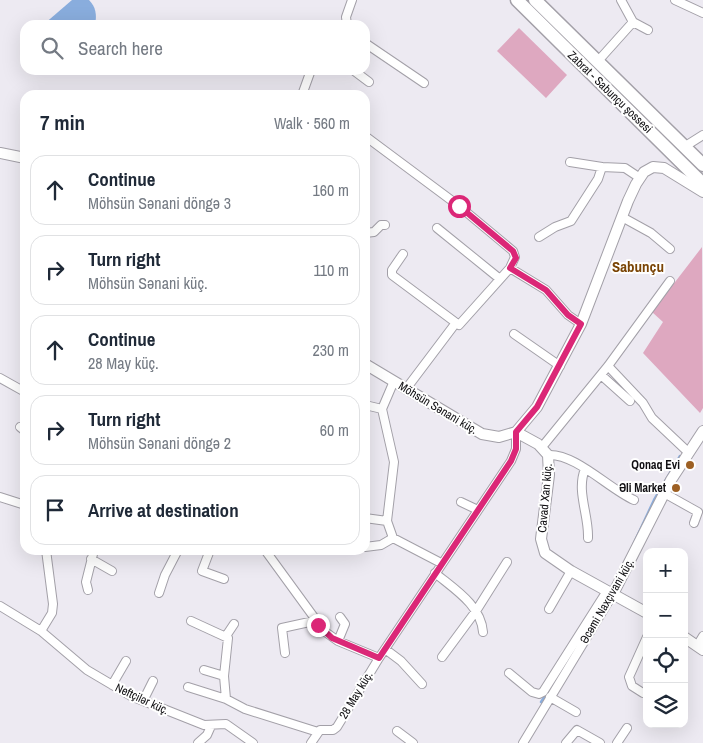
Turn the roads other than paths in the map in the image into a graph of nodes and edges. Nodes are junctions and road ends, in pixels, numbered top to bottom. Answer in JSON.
{"nodes":[{"id":1,"x":352,"y":0,"type":"edge"},
{"id":2,"x":517,"y":0,"type":"edge"},
{"id":3,"x":535,"y":0,"type":"edge"},
{"id":4,"x":621,"y":0,"type":"edge"},
{"id":5,"x":675,"y":0,"type":"edge"},
{"id":6,"x":703,"y":13,"type":"edge"},
{"id":7,"x":346,"y":20,"type":"edge"},
{"id":8,"x":633,"y":22,"type":"junction"},
{"id":9,"x":648,"y":30,"type":"dead end"},
{"id":10,"x":370,"y":48,"type":"edge"},
{"id":11,"x":598,"y":61,"type":"junction"},
{"id":12,"x":310,"y":75,"type":"edge"},
{"id":13,"x":359,"y":75,"type":"edge"},
{"id":14,"x":368,"y":82,"type":"dead end"},
{"id":15,"x":424,"y":83,"type":"dead end"},
{"id":16,"x":306,"y":90,"type":"edge"},
{"id":17,"x":703,"y":135,"type":"edge"},
{"id":18,"x":370,"y":140,"type":"edge"},
{"id":19,"x":684,"y":147,"type":"junction"},
{"id":20,"x":0,"y":153,"type":"edge"},
{"id":21,"x":20,"y":157,"type":"edge"},
{"id":22,"x":570,"y":162,"type":"dead end"},
{"id":23,"x":703,"y":165,"type":"edge"},
{"id":24,"x":602,"y":167,"type":"junction"},
{"id":25,"x":640,"y":178,"type":"junction"},
{"id":26,"x":703,"y":184,"type":"edge"},
{"id":27,"x":703,"y":192,"type":"edge"},
{"id":28,"x":622,"y":217,"type":"junction"},
{"id":29,"x":385,"y":225,"type":"dead end"},
{"id":30,"x":437,"y":228,"type":"dead end"},
{"id":31,"x":370,"y":232,"type":"edge"},
{"id":32,"x":539,"y":237,"type":"dead end"},
{"id":33,"x":670,"y":249,"type":"dead end"},
{"id":34,"x":403,"y":254,"type":"dead end"},
{"id":35,"x":510,"y":268,"type":"junction"},
{"id":36,"x":500,"y":279,"type":"junction"},
{"id":37,"x":670,"y":281,"type":"dead end"},
{"id":38,"x":455,"y":324,"type":"junction"},
{"id":39,"x":581,"y":324,"type":"junction"},
{"id":40,"x":514,"y":334,"type":"dead end"},
{"id":41,"x":560,"y":366,"type":"junction"},
{"id":42,"x":608,"y":366,"type":"junction"},
{"id":43,"x":370,"y":367,"type":"edge"},
{"id":44,"x":601,"y":374,"type":"junction"},
{"id":45,"x":0,"y":378,"type":"edge"},
{"id":46,"x":394,"y":381,"type":"junction"},
{"id":47,"x":20,"y":389,"type":"edge"},
{"id":48,"x":406,"y":389,"type":"junction"},
{"id":49,"x":630,"y":401,"type":"dead end"},
{"id":50,"x":370,"y":406,"type":"edge"},
{"id":51,"x":382,"y":409,"type":"junction"},
{"id":52,"x":703,"y":431,"type":"edge"},
{"id":53,"x":516,"y":432,"type":"junction"},
{"id":54,"x":545,"y":451,"type":"junction"},
{"id":55,"x":688,"y":452,"type":"junction"},
{"id":56,"x":585,"y":469,"type":"junction"},
{"id":57,"x":664,"y":493,"type":"junction"},
{"id":58,"x":0,"y":497,"type":"edge"},
{"id":59,"x":634,"y":500,"type":"dead end"},
{"id":60,"x":461,"y":502,"type":"dead end"},
{"id":61,"x":20,"y":503,"type":"edge"},
{"id":62,"x":478,"y":510,"type":"junction"},
{"id":63,"x":370,"y":519,"type":"edge"},
{"id":64,"x":387,"y":521,"type":"junction"},
{"id":65,"x":694,"y":523,"type":"dead end"},
{"id":66,"x":393,"y":538,"type":"junction"},
{"id":67,"x":588,"y":538,"type":"dead end"},
{"id":68,"x":370,"y":546,"type":"edge"},
{"id":69,"x":47,"y":555,"type":"edge"},
{"id":70,"x":92,"y":555,"type":"edge"},
{"id":71,"x":175,"y":555,"type":"edge"},
{"id":72,"x":208,"y":555,"type":"edge"},
{"id":73,"x":269,"y":555,"type":"edge"},
{"id":74,"x":91,"y":559,"type":"junction"},
{"id":75,"x":507,"y":562,"type":"dead end"},
{"id":76,"x":441,"y":564,"type":"junction"},
{"id":77,"x":571,"y":570,"type":"junction"},
{"id":78,"x":112,"y":571,"type":"dead end"},
{"id":79,"x":435,"y":573,"type":"junction"},
{"id":80,"x":224,"y":579,"type":"dead end"},
{"id":81,"x":88,"y":590,"type":"dead end"},
{"id":82,"x":610,"y":592,"type":"junction"},
{"id":83,"x":159,"y":593,"type":"dead end"},
{"id":84,"x":0,"y":606,"type":"edge"},
{"id":85,"x":549,"y":609,"type":"dead end"},
{"id":86,"x":476,"y":611,"type":"junction"},
{"id":87,"x":643,"y":611,"type":"edge"},
{"id":88,"x":340,"y":618,"type":"dead end"},
{"id":89,"x":314,"y":620,"type":"junction"},
{"id":90,"x":191,"y":621,"type":"dead end"},
{"id":91,"x":234,"y":624,"type":"dead end"},
{"id":92,"x":41,"y":631,"type":"junction"},
{"id":93,"x":483,"y":632,"type":"dead end"},
{"id":94,"x":226,"y":636,"type":"junction"},
{"id":95,"x":647,"y":638,"type":"edge"},
{"id":96,"x":686,"y":638,"type":"edge"},
{"id":97,"x":338,"y":641,"type":"junction"},
{"id":98,"x":701,"y":644,"type":"edge"},
{"id":99,"x":385,"y":649,"type":"junction"},
{"id":100,"x":285,"y":653,"type":"dead end"},
{"id":101,"x":442,"y":657,"type":"dead end"},
{"id":102,"x":379,"y":658,"type":"junction"},
{"id":103,"x":126,"y":661,"type":"dead end"},
{"id":104,"x":204,"y":670,"type":"dead end"},
{"id":105,"x":509,"y":673,"type":"dead end"},
{"id":106,"x":224,"y":676,"type":"junction"},
{"id":107,"x":153,"y":681,"type":"dead end"},
{"id":108,"x":422,"y":684,"type":"dead end"},
{"id":109,"x":112,"y":685,"type":"junction"},
{"id":110,"x":188,"y":688,"type":"dead end"},
{"id":111,"x":643,"y":693,"type":"dead end"},
{"id":112,"x":550,"y":697,"type":"junction"},
{"id":113,"x":226,"y":699,"type":"junction"},
{"id":114,"x":143,"y":701,"type":"junction"},
{"id":115,"x":576,"y":712,"type":"dead end"},
{"id":116,"x":211,"y":726,"type":"junction"},
{"id":117,"x":627,"y":728,"type":"dead end"},
{"id":118,"x":397,"y":731,"type":"dead end"},
{"id":119,"x":318,"y":732,"type":"junction"},
{"id":120,"x":198,"y":743,"type":"edge"},
{"id":121,"x":253,"y":743,"type":"edge"},
{"id":122,"x":311,"y":743,"type":"edge"},
{"id":123,"x":413,"y":743,"type":"edge"},
{"id":124,"x":523,"y":743,"type":"edge"},
{"id":125,"x":566,"y":743,"type":"edge"},
{"id":126,"x":600,"y":743,"type":"edge"},
{"id":127,"x":617,"y":743,"type":"edge"}],
"edges":[{"from":1,"to":7,"type":"street"},
{"from":2,"to":26,"type":"main road","name":"Zabrat - Sabunçu şossesi"},
{"from":3,"to":11,"type":"main road"},
{"from":4,"to":8,"type":"street"},
{"from":5,"to":6,"type":"street"},
{"from":8,"to":9,"type":"street"},
{"from":8,"to":11,"type":"street"},
{"from":10,"to":15,"type":"street"},
{"from":11,"to":19,"type":"main road"},
{"from":12,"to":16,"type":"street"},
{"from":13,"to":14,"type":"street"},
{"from":17,"to":19,"type":"street"},
{"from":18,"to":35,"type":"street"},
{"from":19,"to":23,"type":"main road"},
{"from":20,"to":21,"type":"street"},
{"from":22,"to":24,"type":"street"},
{"from":24,"to":25,"type":"street"},
{"from":24,"to":32,"type":"street"},
{"from":25,"to":27,"type":"street"},
{"from":25,"to":28,"type":"street"},
{"from":28,"to":33,"type":"street"},
{"from":28,"to":39,"type":"street"},
{"from":29,"to":31,"type":"street"},
{"from":30,"to":36,"type":"street"},
{"from":34,"to":38,"type":"street"},
{"from":35,"to":36,"type":"street"},
{"from":35,"to":39,"type":"street"},
{"from":36,"to":38,"type":"street"},
{"from":37,"to":42,"type":"street"},
{"from":38,"to":48,"type":"street"},
{"from":39,"to":41,"type":"street"},
{"from":40,"to":41,"type":"street"},
{"from":41,"to":53,"type":"street"},
{"from":42,"to":44,"type":"street"},
{"from":42,"to":55,"type":"street"},
{"from":43,"to":46,"type":"street","name":"Möhsün Sənani küç."},
{"from":44,"to":49,"type":"street"},
{"from":44,"to":54,"type":"street"},
{"from":45,"to":47,"type":"street"},
{"from":46,"to":48,"type":"street","name":"Möhsün Sənani küç."},
{"from":46,"to":51,"type":"street"},
{"from":48,"to":53,"type":"street","name":"Möhsün Sənani küç."},
{"from":50,"to":51,"type":"street"},
{"from":51,"to":64,"type":"street"},
{"from":52,"to":55,"type":"street","name":"Əcəmi Naxçıvani küç."},
{"from":53,"to":54,"type":"street","name":"Cavad Xan küç."},
{"from":53,"to":62,"type":"street","name":"28 May küç."},
{"from":54,"to":56,"type":"street"},
{"from":54,"to":77,"type":"street","name":"Cavad Xan küç."},
{"from":55,"to":57,"type":"street","name":"Əcəmi Naxçıvani küç."},
{"from":56,"to":59,"type":"street"},
{"from":56,"to":67,"type":"street"},
{"from":57,"to":65,"type":"street"},
{"from":57,"to":82,"type":"street","name":"Əcəmi Naxçıvani küç."},
{"from":58,"to":61,"type":"street"},
{"from":60,"to":62,"type":"street"},
{"from":62,"to":76,"type":"street","name":"28 May küç."},
{"from":63,"to":64,"type":"street"},
{"from":64,"to":66,"type":"street"},
{"from":66,"to":68,"type":"street"},
{"from":66,"to":76,"type":"street"},
{"from":69,"to":92,"type":"street"},
{"from":70,"to":74,"type":"street"},
{"from":71,"to":83,"type":"street"},
{"from":72,"to":80,"type":"street"},
{"from":73,"to":89,"type":"street"},
{"from":74,"to":78,"type":"street"},
{"from":74,"to":81,"type":"street"},
{"from":75,"to":86,"type":"street"},
{"from":76,"to":79,"type":"street","name":"28 May küç."},
{"from":77,"to":82,"type":"street","name":"Cavad Xan küç."},
{"from":77,"to":85,"type":"street"},
{"from":79,"to":86,"type":"street"},
{"from":79,"to":99,"type":"street","name":"28 May küç."},
{"from":82,"to":87,"type":"street","name":"Cavad Xan küç."},
{"from":82,"to":105,"type":"street"},
{"from":82,"to":112,"type":"street","name":"Əcəmi Naxçıvani küç."},
{"from":84,"to":92,"type":"street","name":"Neftçilər küç."},
{"from":86,"to":93,"type":"street"},
{"from":86,"to":101,"type":"street"},
{"from":88,"to":97,"type":"street"},
{"from":89,"to":97,"type":"street"},
{"from":89,"to":100,"type":"street"},
{"from":90,"to":94,"type":"street"},
{"from":91,"to":94,"type":"street"},
{"from":92,"to":109,"type":"street","name":"Neftçilər küç."},
{"from":94,"to":106,"type":"street"},
{"from":95,"to":111,"type":"street"},
{"from":96,"to":98,"type":"street"},
{"from":97,"to":102,"type":"street"},
{"from":99,"to":102,"type":"street","name":"28 May küç."},
{"from":99,"to":108,"type":"street"},
{"from":102,"to":119,"type":"street","name":"28 May küç."},
{"from":103,"to":109,"type":"street"},
{"from":104,"to":106,"type":"street"},
{"from":106,"to":113,"type":"street"},
{"from":107,"to":114,"type":"street"},
{"from":109,"to":114,"type":"street","name":"Neftçilər küç."},
{"from":110,"to":113,"type":"street"},
{"from":112,"to":115,"type":"street"},
{"from":112,"to":124,"type":"street","name":"Əcəmi Naxçıvani küç."},
{"from":113,"to":119,"type":"street"},
{"from":114,"to":116,"type":"street","name":"Neftçilər küç."},
{"from":116,"to":120,"type":"street"},
{"from":116,"to":121,"type":"street","name":"Neftçilər küç."},
{"from":117,"to":127,"type":"street"},
{"from":118,"to":123,"type":"street"},
{"from":119,"to":122,"type":"street"},
{"from":125,"to":126,"type":"street"}]}
